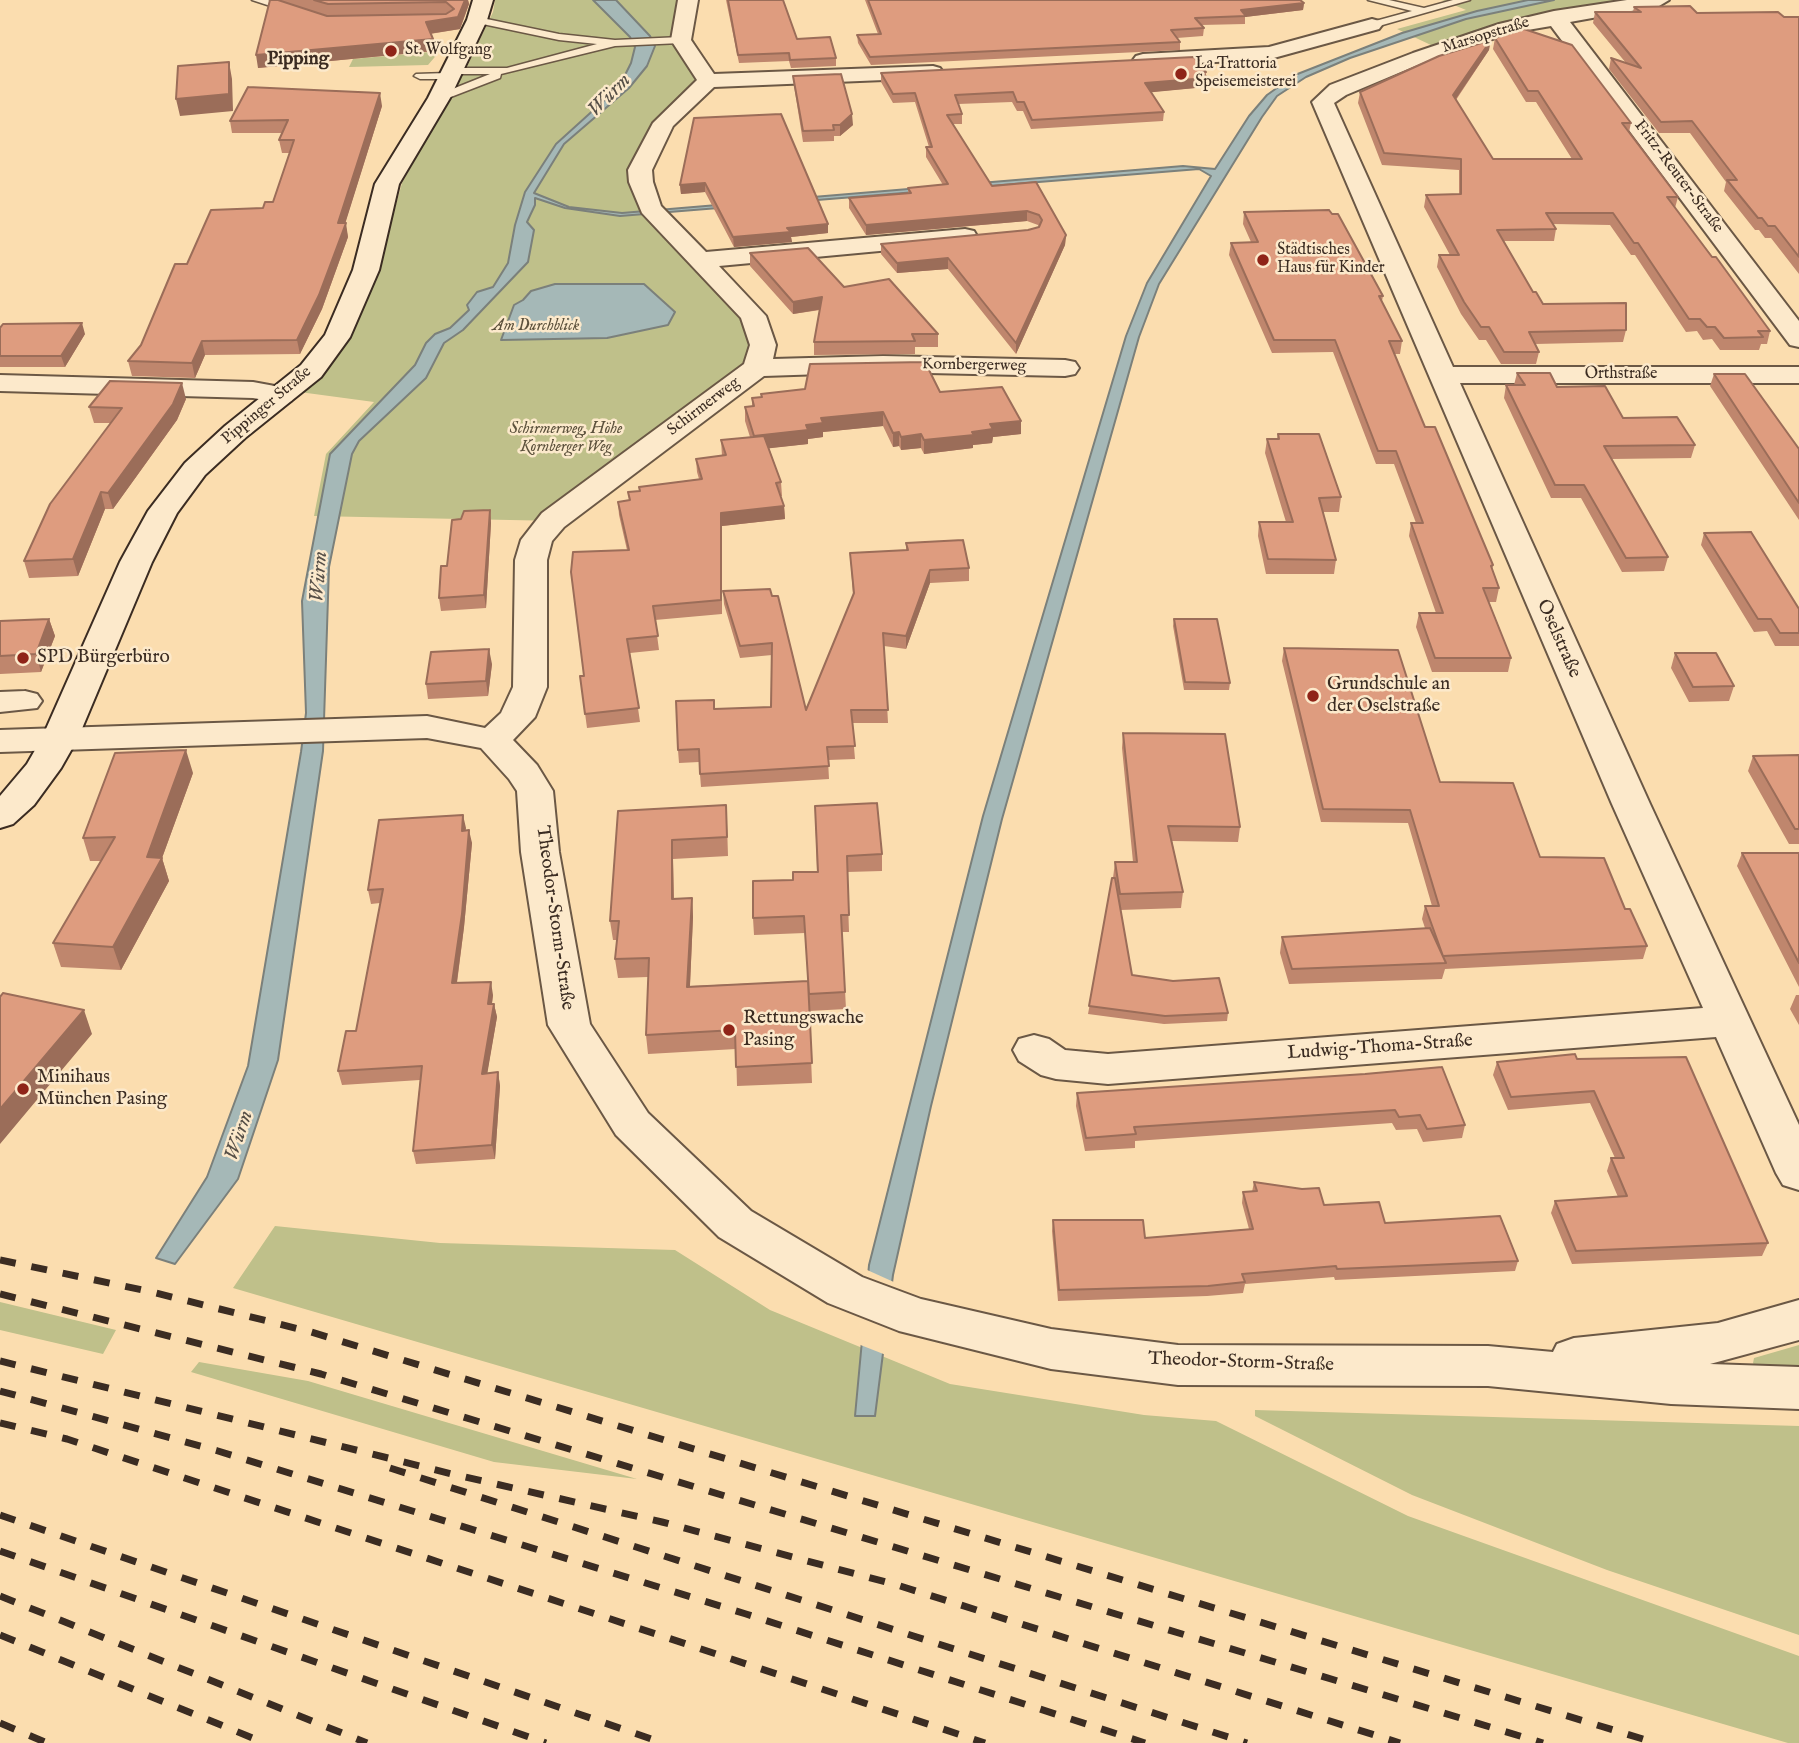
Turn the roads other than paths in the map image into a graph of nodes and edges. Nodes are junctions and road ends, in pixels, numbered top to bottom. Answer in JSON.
{"nodes":[{"id":1,"x":257,"y":0,"type":"edge"},
{"id":2,"x":688,"y":0,"type":"edge"},
{"id":3,"x":1372,"y":0,"type":"edge"},
{"id":4,"x":1465,"y":0,"type":"edge"},
{"id":5,"x":1659,"y":0,"type":"edge"},
{"id":6,"x":480,"y":10,"type":"edge"},
{"id":7,"x":1424,"y":10,"type":"junction"},
{"id":8,"x":308,"y":15,"type":"edge"},
{"id":9,"x":1554,"y":17,"type":"junction"},
{"id":10,"x":1383,"y":36,"type":"junction"},
{"id":11,"x":673,"y":40,"type":"junction"},
{"id":12,"x":528,"y":42,"type":"junction"},
{"id":13,"x":615,"y":43,"type":"junction"},
{"id":14,"x":1420,"y":57,"type":"junction"},
{"id":15,"x":1125,"y":62,"type":"edge"},
{"id":16,"x":532,"y":64,"type":"junction"},
{"id":17,"x":507,"y":71,"type":"junction"},
{"id":18,"x":954,"y":71,"type":"edge"},
{"id":19,"x":420,"y":76,"type":"dead end"},
{"id":20,"x":708,"y":81,"type":"junction"},
{"id":21,"x":447,"y":82,"type":"junction"},
{"id":22,"x":1323,"y":102,"type":"joint"},
{"id":23,"x":987,"y":234,"type":"edge"},
{"id":24,"x":702,"y":260,"type":"junction"},
{"id":25,"x":1799,"y":339,"type":"edge"},
{"id":26,"x":757,"y":368,"type":"junction"},
{"id":27,"x":1065,"y":368,"type":"dead end"},
{"id":28,"x":1443,"y":375,"type":"junction"},
{"id":29,"x":1799,"y":375,"type":"edge"},
{"id":30,"x":0,"y":383,"type":"edge"},
{"id":31,"x":281,"y":395,"type":"junction"},
{"id":32,"x":60,"y":738,"type":"junction"},
{"id":33,"x":493,"y":740,"type":"junction"},
{"id":34,"x":0,"y":741,"type":"edge"},
{"id":35,"x":10,"y":806,"type":"edge"},
{"id":36,"x":0,"y":842,"type":"edge"},
{"id":37,"x":1730,"y":1021,"type":"junction"},
{"id":38,"x":1034,"y":1050,"type":"dead end"},
{"id":39,"x":1799,"y":1173,"type":"edge"},
{"id":40,"x":1799,"y":1320,"type":"edge"},
{"id":41,"x":1488,"y":1366,"type":"junction"},
{"id":42,"x":1799,"y":1388,"type":"edge"}],
"edges":[{"from":1,"to":8,"type":"lane"},
{"from":2,"to":11,"type":"street"},
{"from":3,"to":7,"type":"lane"},
{"from":3,"to":10,"type":"street"},
{"from":4,"to":7,"type":"lane"},
{"from":5,"to":9,"type":"street","name":"Marsopstraße"},
{"from":6,"to":12,"type":"lane"},
{"from":6,"to":21,"type":"street","name":"Pippinger Straße"},
{"from":7,"to":10,"type":"lane"},
{"from":9,"to":14,"type":"street","name":"Marsopstraße"},
{"from":9,"to":25,"type":"street","name":"Fritz-Reuter-Straße"},
{"from":10,"to":14,"type":"street"},
{"from":10,"to":15,"type":"street"},
{"from":11,"to":13,"type":"lane"},
{"from":11,"to":20,"type":"street"},
{"from":12,"to":13,"type":"lane"},
{"from":12,"to":16,"type":"lane"},
{"from":13,"to":16,"type":"lane"},
{"from":14,"to":22,"type":"street","name":"Marsopstraße"},
{"from":16,"to":17,"type":"lane"},
{"from":17,"to":21,"type":"lane"},
{"from":17,"to":21,"type":"lane"},
{"from":18,"to":20,"type":"street"},
{"from":19,"to":21,"type":"lane"},
{"from":20,"to":24,"type":"street","name":"Schirmerweg"},
{"from":21,"to":31,"type":"street","name":"Pippinger Straße"},
{"from":22,"to":28,"type":"street","name":"Oselstraße"},
{"from":23,"to":24,"type":"street"},
{"from":24,"to":26,"type":"street","name":"Schirmerweg"},
{"from":26,"to":27,"type":"street","name":"Kornbergerweg"},
{"from":26,"to":33,"type":"street","name":"Schirmerweg"},
{"from":28,"to":29,"type":"street","name":"Orthstraße"},
{"from":28,"to":37,"type":"street","name":"Oselstraße"},
{"from":30,"to":31,"type":"street"},
{"from":31,"to":32,"type":"street","name":"Pippinger Straße"},
{"from":32,"to":33,"type":"street"},
{"from":32,"to":34,"type":"street"},
{"from":32,"to":35,"type":"street","name":"Pippinger Straße"},
{"from":33,"to":41,"type":"street","name":"Theodor-Storm-Straße"},
{"from":35,"to":36,"type":"street","name":"Pippinger Straße"},
{"from":37,"to":38,"type":"street","name":"Ludwig-Thoma-Straße"},
{"from":37,"to":39,"type":"street","name":"Oselstraße"},
{"from":40,"to":41,"type":"street","name":"Theodor-Storm-Straße"},
{"from":41,"to":42,"type":"street","name":"Theodor-Storm-Straße"}]}
